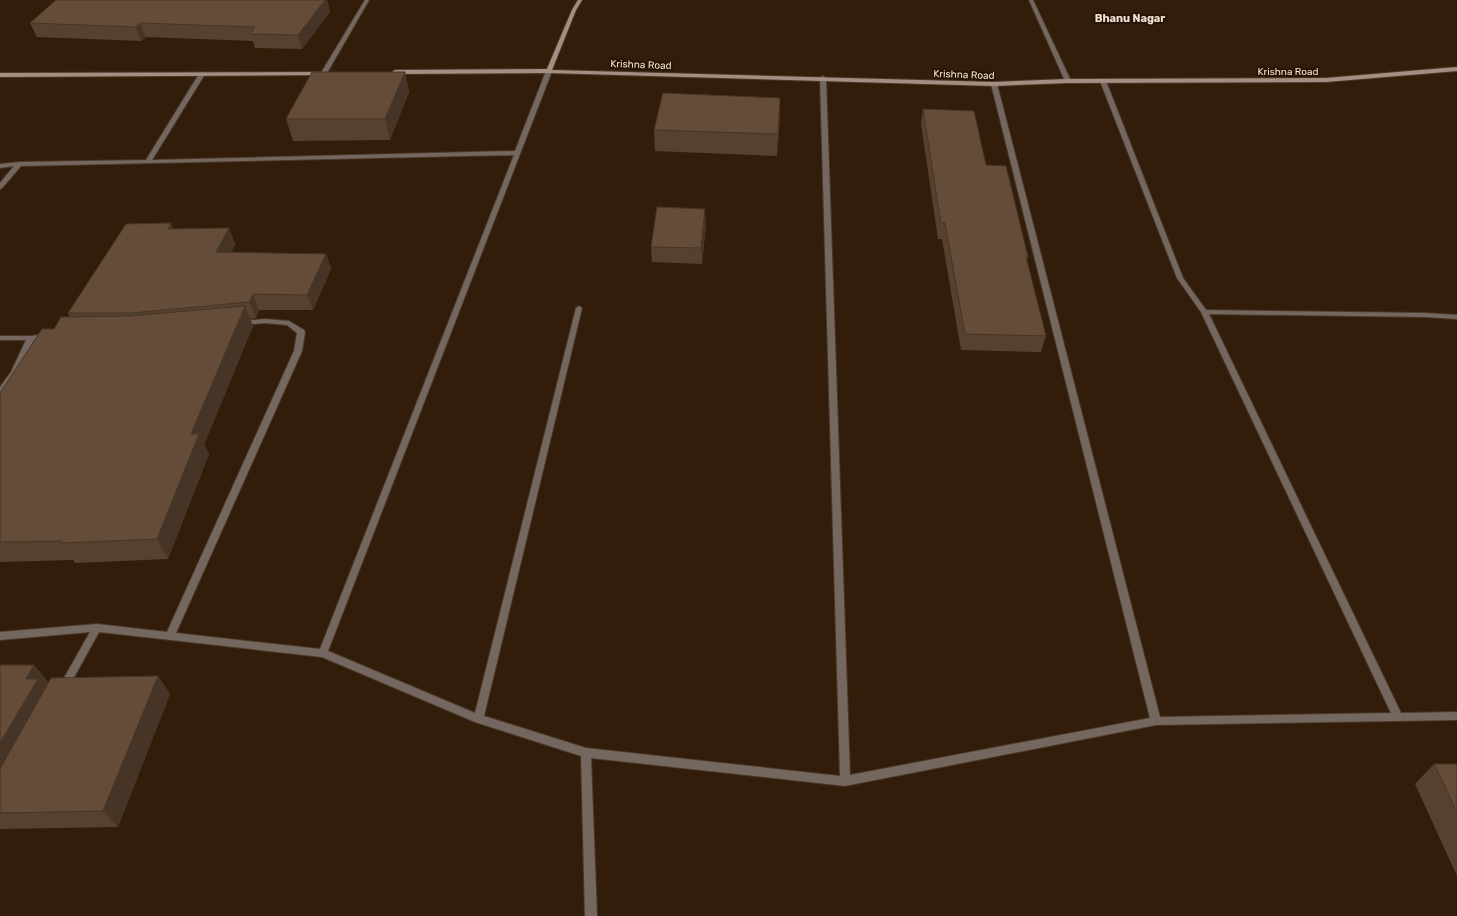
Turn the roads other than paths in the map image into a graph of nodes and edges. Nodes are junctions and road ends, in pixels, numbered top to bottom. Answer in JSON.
{"nodes":[{"id":1,"x":367,"y":0,"type":"edge"},
{"id":2,"x":580,"y":0,"type":"edge"},
{"id":3,"x":1031,"y":0,"type":"edge"},
{"id":4,"x":1457,"y":69,"type":"edge"},
{"id":5,"x":549,"y":70,"type":"junction"},
{"id":6,"x":386,"y":72,"type":"edge"},
{"id":7,"x":324,"y":73,"type":"junction"},
{"id":8,"x":332,"y":73,"type":"edge"},
{"id":9,"x":0,"y":74,"type":"edge"},
{"id":10,"x":202,"y":74,"type":"junction"},
{"id":11,"x":823,"y":78,"type":"junction"},
{"id":12,"x":1068,"y":81,"type":"junction"},
{"id":13,"x":1103,"y":81,"type":"junction"},
{"id":14,"x":994,"y":84,"type":"junction"},
{"id":15,"x":517,"y":153,"type":"junction"},
{"id":16,"x":148,"y":162,"type":"junction"},
{"id":17,"x":19,"y":164,"type":"junction"},
{"id":18,"x":0,"y":166,"type":"edge"},
{"id":19,"x":0,"y":187,"type":"edge"},
{"id":20,"x":579,"y":308,"type":"dead end"},
{"id":21,"x":1204,"y":312,"type":"junction"},
{"id":22,"x":1457,"y":317,"type":"edge"},
{"id":23,"x":229,"y":324,"type":"edge"},
{"id":24,"x":54,"y":335,"type":"edge"},
{"id":25,"x":0,"y":338,"type":"edge"},
{"id":26,"x":31,"y":338,"type":"junction"},
{"id":27,"x":0,"y":392,"type":"edge"},
{"id":28,"x":97,"y":628,"type":"junction"},
{"id":29,"x":0,"y":636,"type":"edge"},
{"id":30,"x":170,"y":636,"type":"junction"},
{"id":31,"x":324,"y":653,"type":"junction"},
{"id":32,"x":58,"y":698,"type":"edge"},
{"id":33,"x":1457,"y":716,"type":"edge"},
{"id":34,"x":1398,"y":717,"type":"junction"},
{"id":35,"x":478,"y":719,"type":"junction"},
{"id":36,"x":1156,"y":721,"type":"junction"},
{"id":37,"x":586,"y":753,"type":"junction"},
{"id":38,"x":845,"y":781,"type":"junction"},
{"id":39,"x":591,"y":916,"type":"edge"}],
"edges":[{"from":1,"to":7,"type":"street"},
{"from":2,"to":5,"type":"street"},
{"from":3,"to":12,"type":"street"},
{"from":4,"to":13,"type":"street","name":"Krishna Road"},
{"from":5,"to":6,"type":"street","name":"Krishna Road"},
{"from":5,"to":11,"type":"street","name":"Krishna Road"},
{"from":5,"to":15,"type":"street"},
{"from":7,"to":8,"type":"street"},
{"from":7,"to":10,"type":"street"},
{"from":9,"to":10,"type":"street"},
{"from":10,"to":16,"type":"street"},
{"from":11,"to":14,"type":"street","name":"Krishna Road"},
{"from":11,"to":38,"type":"street"},
{"from":12,"to":13,"type":"street","name":"Krishna Road"},
{"from":12,"to":14,"type":"street","name":"Krishna Road"},
{"from":13,"to":21,"type":"street"},
{"from":14,"to":36,"type":"street"},
{"from":15,"to":16,"type":"street"},
{"from":15,"to":31,"type":"street"},
{"from":16,"to":17,"type":"street"},
{"from":17,"to":18,"type":"street"},
{"from":17,"to":19,"type":"street"},
{"from":20,"to":35,"type":"street"},
{"from":21,"to":22,"type":"street"},
{"from":21,"to":34,"type":"street"},
{"from":23,"to":30,"type":"street"},
{"from":24,"to":26,"type":"street"},
{"from":25,"to":26,"type":"street"},
{"from":26,"to":27,"type":"street"},
{"from":28,"to":29,"type":"street"},
{"from":28,"to":30,"type":"street"},
{"from":28,"to":32,"type":"street"},
{"from":30,"to":31,"type":"street"},
{"from":31,"to":35,"type":"street"},
{"from":33,"to":34,"type":"street"},
{"from":34,"to":36,"type":"street"},
{"from":35,"to":37,"type":"street"},
{"from":36,"to":38,"type":"street"},
{"from":37,"to":38,"type":"street"},
{"from":37,"to":39,"type":"street"}]}
